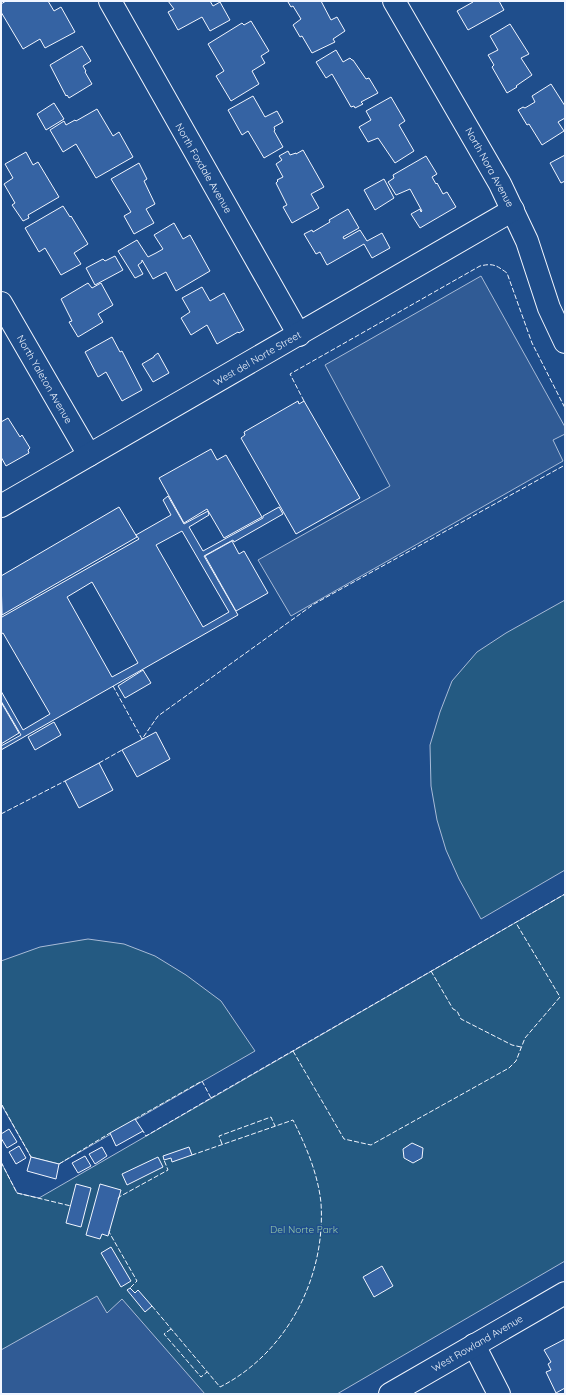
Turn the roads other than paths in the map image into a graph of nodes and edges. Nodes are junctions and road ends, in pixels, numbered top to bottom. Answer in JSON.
{"nodes":[{"id":1,"x":110,"y":1,"type":"edge"},
{"id":2,"x":394,"y":1,"type":"edge"},
{"id":3,"x":514,"y":210,"type":"junction"},
{"id":4,"x":1,"y":303,"type":"edge"},
{"id":5,"x":299,"y":334,"type":"junction"},
{"id":6,"x":565,"y":342,"type":"edge"},
{"id":7,"x":89,"y":455,"type":"junction"},
{"id":8,"x":1,"y":506,"type":"edge"},
{"id":9,"x":565,"y":1293,"type":"edge"},
{"id":10,"x":474,"y":1345,"type":"junction"},
{"id":11,"x":390,"y":1394,"type":"edge"},
{"id":12,"x":499,"y":1394,"type":"edge"}],
"edges":[{"from":1,"to":5,"type":"street","name":"North Foxdale Avenue"},
{"from":2,"to":3,"type":"street","name":"North Nora Avenue"},
{"from":3,"to":5,"type":"street","name":"West del Norte Street"},
{"from":3,"to":6,"type":"street","name":"North Nora Avenue"},
{"from":4,"to":7,"type":"street","name":"North Yaleton Avenue"},
{"from":5,"to":7,"type":"street","name":"West del Norte Street"},
{"from":7,"to":8,"type":"street","name":"West del Norte Street"},
{"from":9,"to":10,"type":"street","name":"West Rowland Avenue"},
{"from":10,"to":11,"type":"street","name":"West Rowland Avenue"},
{"from":10,"to":12,"type":"street"}]}
